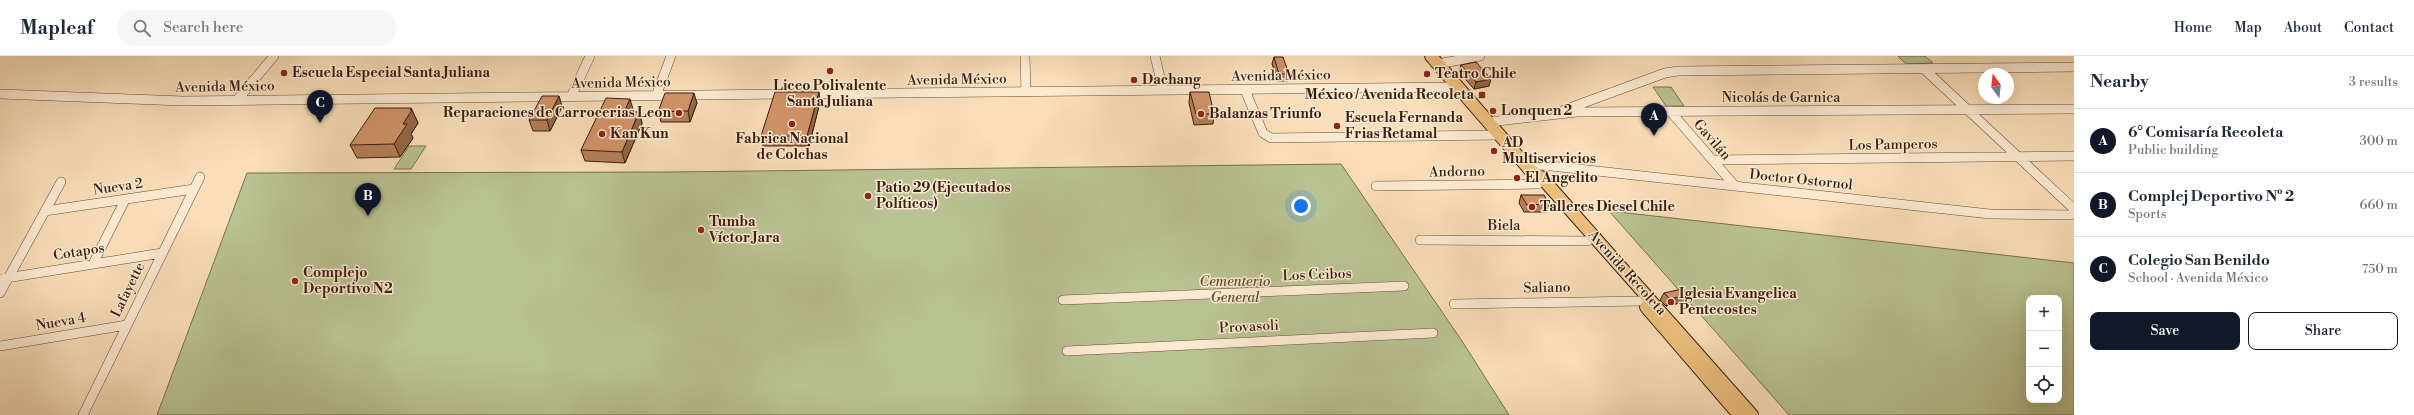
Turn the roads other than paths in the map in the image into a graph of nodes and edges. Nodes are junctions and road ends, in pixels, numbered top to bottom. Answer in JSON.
{"nodes":[{"id":1,"x":274,"y":56,"type":"edge"},
{"id":2,"x":590,"y":56,"type":"edge"},
{"id":3,"x":671,"y":56,"type":"edge"},
{"id":4,"x":1025,"y":56,"type":"edge"},
{"id":5,"x":1156,"y":56,"type":"edge"},
{"id":6,"x":1480,"y":56,"type":"edge"},
{"id":7,"x":1434,"y":60,"type":"edge"},
{"id":8,"x":2074,"y":67,"type":"edge"},
{"id":9,"x":1924,"y":69,"type":"junction"},
{"id":10,"x":1458,"y":87,"type":"junction"},
{"id":11,"x":1163,"y":90,"type":"junction"},
{"id":12,"x":1245,"y":90,"type":"junction"},
{"id":13,"x":1026,"y":92,"type":"junction"},
{"id":14,"x":0,"y":94,"type":"edge"},
{"id":15,"x":656,"y":96,"type":"junction"},
{"id":16,"x":571,"y":97,"type":"junction"},
{"id":17,"x":237,"y":100,"type":"junction"},
{"id":18,"x":1586,"y":102,"type":"junction"},
{"id":19,"x":2074,"y":108,"type":"edge"},
{"id":20,"x":1968,"y":109,"type":"junction"},
{"id":21,"x":1596,"y":112,"type":"junction"},
{"id":22,"x":1670,"y":112,"type":"junction"},
{"id":23,"x":1555,"y":114,"type":"junction"},
{"id":24,"x":1489,"y":122,"type":"junction"},
{"id":25,"x":1500,"y":135,"type":"junction"},
{"id":26,"x":2074,"y":156,"type":"edge"},
{"id":27,"x":2018,"y":157,"type":"junction"},
{"id":28,"x":1712,"y":160,"type":"junction"},
{"id":29,"x":1528,"y":168,"type":"junction"},
{"id":30,"x":200,"y":177,"type":"dead end"},
{"id":31,"x":61,"y":182,"type":"dead end"},
{"id":32,"x":1538,"y":184,"type":"junction"},
{"id":33,"x":1376,"y":186,"type":"dead end"},
{"id":34,"x":1735,"y":186,"type":"junction"},
{"id":35,"x":194,"y":189,"type":"junction"},
{"id":36,"x":125,"y":200,"type":"junction"},
{"id":37,"x":2074,"y":209,"type":"edge"},
{"id":38,"x":45,"y":211,"type":"junction"},
{"id":39,"x":2074,"y":215,"type":"edge"},
{"id":40,"x":1420,"y":240,"type":"dead end"},
{"id":41,"x":1588,"y":240,"type":"junction"},
{"id":42,"x":162,"y":253,"type":"junction"},
{"id":43,"x":93,"y":264,"type":"junction"},
{"id":44,"x":5,"y":278,"type":"edge"},
{"id":45,"x":1404,"y":286,"type":"dead end"},
{"id":46,"x":0,"y":294,"type":"edge"},
{"id":47,"x":1064,"y":300,"type":"dead end"},
{"id":48,"x":1641,"y":301,"type":"junction"},
{"id":49,"x":1454,"y":304,"type":"dead end"},
{"id":50,"x":127,"y":325,"type":"junction"},
{"id":51,"x":1433,"y":333,"type":"dead end"},
{"id":52,"x":0,"y":346,"type":"edge"},
{"id":53,"x":1067,"y":351,"type":"dead end"},
{"id":54,"x":82,"y":415,"type":"edge"},
{"id":55,"x":1739,"y":415,"type":"edge"},
{"id":56,"x":1752,"y":415,"type":"edge"}],
"edges":[{"from":1,"to":17,"type":"street"},
{"from":2,"to":16,"type":"street"},
{"from":3,"to":15,"type":"street"},
{"from":4,"to":13,"type":"street"},
{"from":5,"to":11,"type":"street"},
{"from":6,"to":7,"type":"street"},
{"from":7,"to":10,"type":"main road","name":"Avenida Recoleta"},
{"from":8,"to":9,"type":"street"},
{"from":9,"to":18,"type":"street"},
{"from":9,"to":20,"type":"street"},
{"from":10,"to":12,"type":"street","name":"Avenida México"},
{"from":10,"to":24,"type":"main road","name":"Avenida Recoleta"},
{"from":11,"to":12,"type":"street","name":"Avenida México"},
{"from":11,"to":13,"type":"street","name":"Avenida México"},
{"from":12,"to":25,"type":"street"},
{"from":13,"to":15,"type":"street","name":"Avenida México"},
{"from":14,"to":17,"type":"street","name":"Avenida México"},
{"from":15,"to":16,"type":"street","name":"Avenida México"},
{"from":16,"to":17,"type":"street","name":"Avenida México"},
{"from":18,"to":21,"type":"street"},
{"from":18,"to":23,"type":"street"},
{"from":19,"to":20,"type":"street","name":"Nicolás de Garnica"},
{"from":20,"to":22,"type":"street","name":"Nicolás de Garnica"},
{"from":20,"to":27,"type":"street"},
{"from":21,"to":22,"type":"street","name":"Nicolás de Garnica"},
{"from":21,"to":23,"type":"street","name":"Nicolás de Garnica"},
{"from":22,"to":28,"type":"street","name":"Gavilán"},
{"from":23,"to":24,"type":"street","name":"Nicolás de Garnica"},
{"from":24,"to":25,"type":"main road","name":"Avenida Recoleta"},
{"from":25,"to":29,"type":"main road","name":"Avenida Recoleta"},
{"from":26,"to":27,"type":"street","name":"Los Pamperos"},
{"from":27,"to":28,"type":"street","name":"Los Pamperos"},
{"from":27,"to":37,"type":"street"},
{"from":28,"to":34,"type":"street","name":"Gavilán"},
{"from":29,"to":32,"type":"main road","name":"Avenida Recoleta"},
{"from":29,"to":34,"type":"street","name":"Doctor Ostornol"},
{"from":29,"to":56,"type":"main road","name":"Avenida Recoleta"},
{"from":30,"to":35,"type":"street","name":"Lafayette"},
{"from":31,"to":38,"type":"street"},
{"from":32,"to":33,"type":"street","name":"Andorno"},
{"from":32,"to":41,"type":"main road","name":"Avenida Recoleta"},
{"from":34,"to":39,"type":"street","name":"Doctor Ostornol"},
{"from":35,"to":36,"type":"street","name":"Nueva 2"},
{"from":35,"to":42,"type":"street","name":"Lafayette"},
{"from":36,"to":38,"type":"street","name":"Nueva 2"},
{"from":36,"to":43,"type":"street"},
{"from":38,"to":44,"type":"street"},
{"from":40,"to":41,"type":"street","name":"Biela"},
{"from":41,"to":48,"type":"main road","name":"Avenida Recoleta"},
{"from":42,"to":43,"type":"street","name":"Cotapos"},
{"from":42,"to":50,"type":"street","name":"Lafayette"},
{"from":43,"to":44,"type":"street","name":"Cotapos"},
{"from":44,"to":46,"type":"street"},
{"from":45,"to":47,"type":"street","name":"Los Ceibos"},
{"from":48,"to":49,"type":"street","name":"Saliano"},
{"from":48,"to":55,"type":"main road","name":"Avenida Recoleta"},
{"from":50,"to":52,"type":"street","name":"Nueva 4"},
{"from":50,"to":54,"type":"street","name":"Lafayette"},
{"from":51,"to":53,"type":"street","name":"Provasoli"}]}
